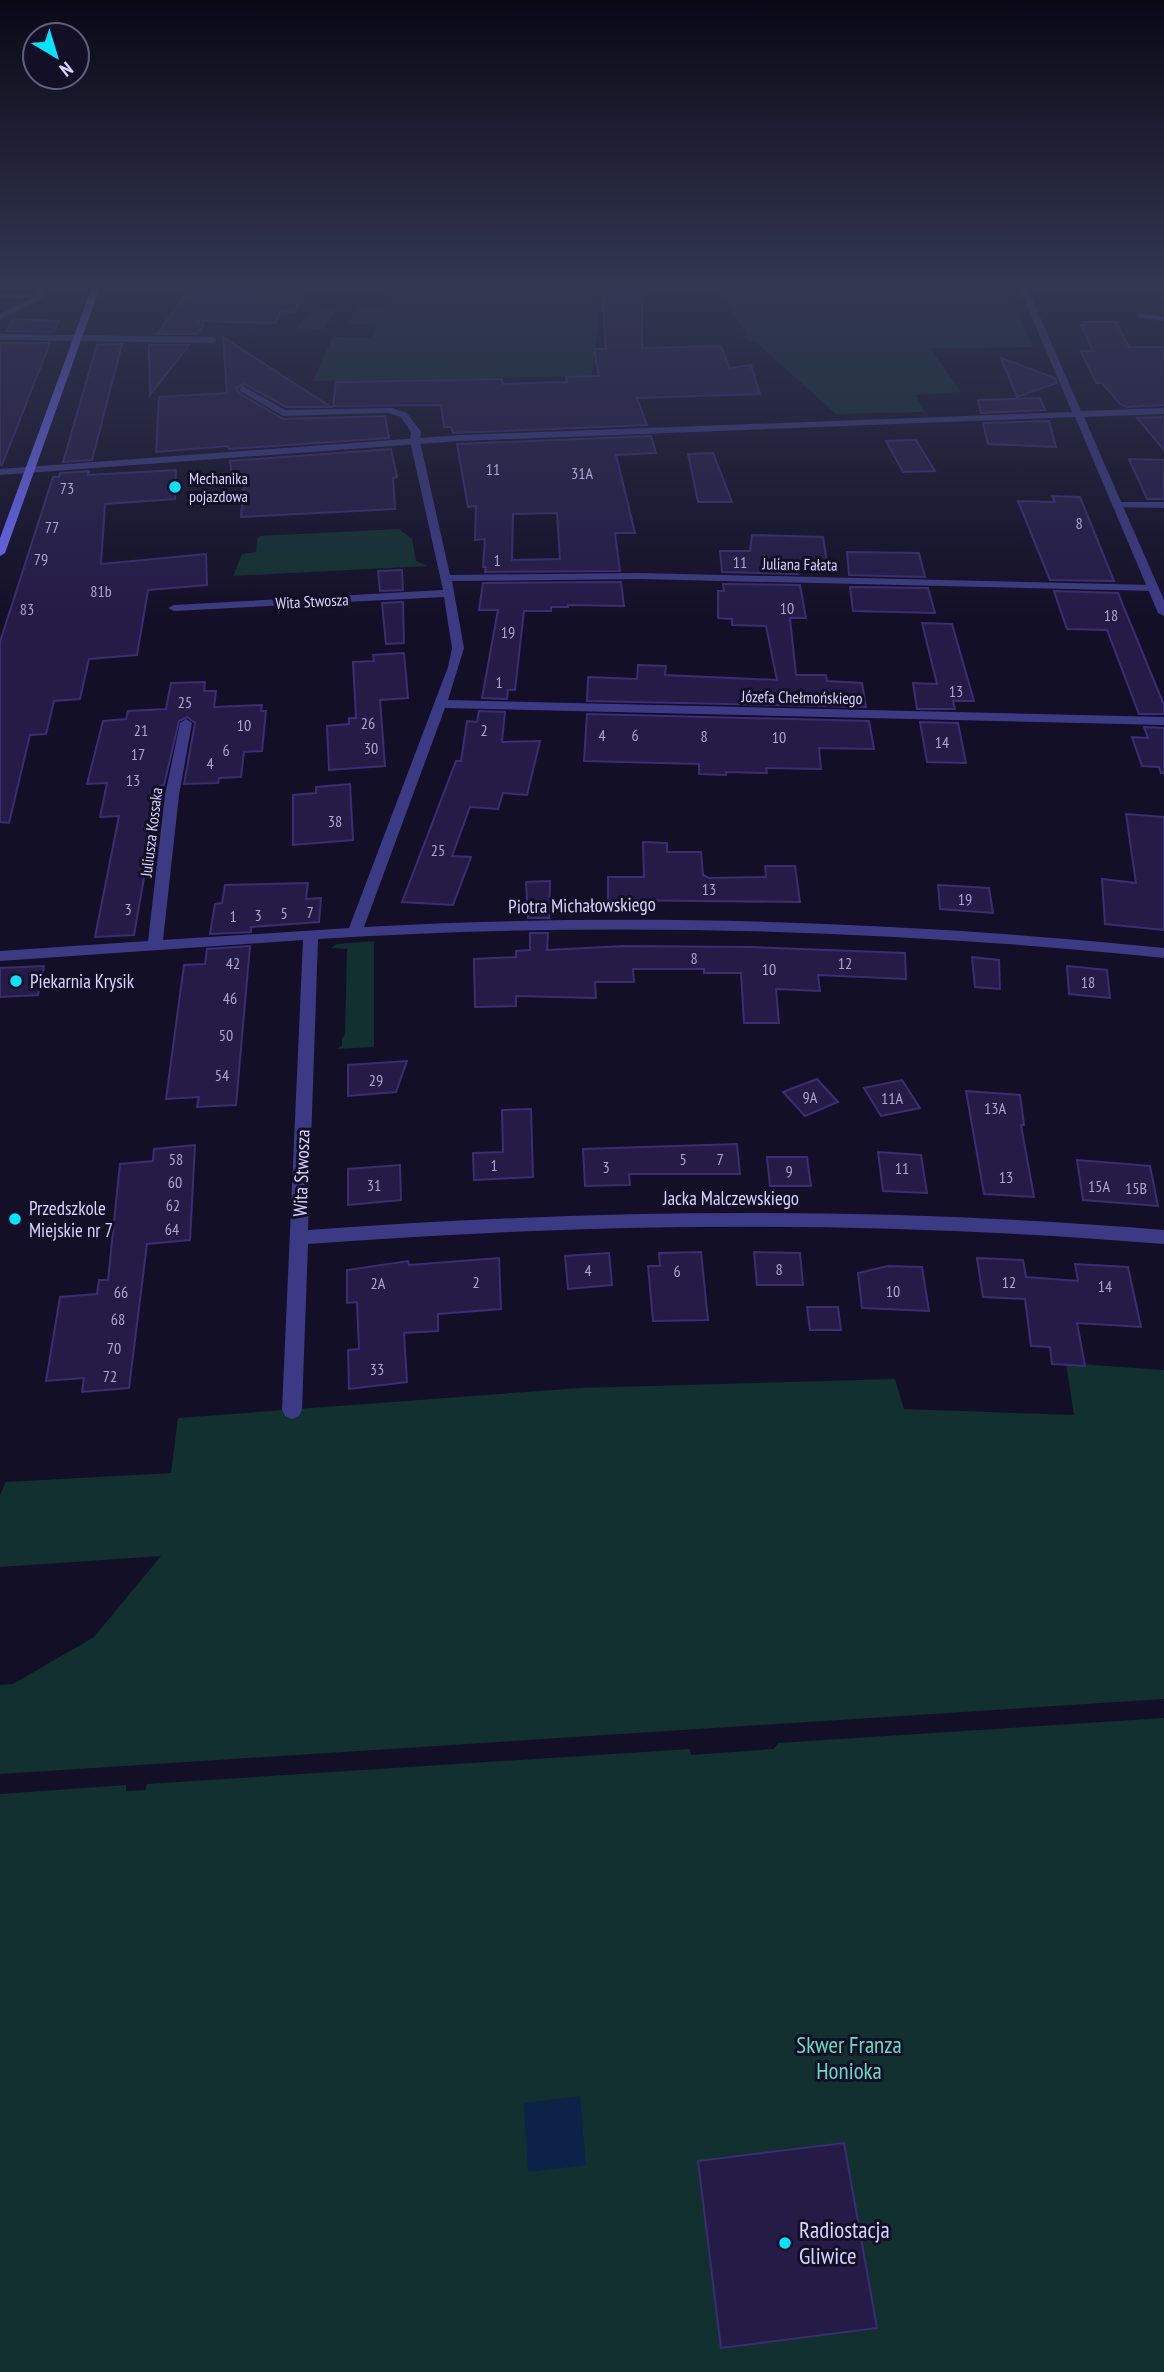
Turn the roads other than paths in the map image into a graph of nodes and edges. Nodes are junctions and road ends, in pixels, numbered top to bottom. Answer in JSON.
{"nodes":[{"id":1,"x":56,"y":398,"type":"edge"},
{"id":2,"x":257,"y":398,"type":"edge"},
{"id":3,"x":1071,"y":398,"type":"edge"},
{"id":4,"x":1164,"y":411,"type":"edge"},
{"id":5,"x":1079,"y":415,"type":"junction"},
{"id":6,"x":415,"y":441,"type":"junction"},
{"id":7,"x":29,"y":471,"type":"junction"},
{"id":8,"x":0,"y":472,"type":"edge"},
{"id":9,"x":1117,"y":505,"type":"junction"},
{"id":10,"x":1164,"y":506,"type":"edge"},
{"id":11,"x":0,"y":553,"type":"edge"},
{"id":12,"x":445,"y":579,"type":"junction"},
{"id":13,"x":1153,"y":588,"type":"junction"},
{"id":14,"x":449,"y":593,"type":"junction"},
{"id":15,"x":174,"y":608,"type":"dead end"},
{"id":16,"x":1164,"y":613,"type":"edge"},
{"id":17,"x":440,"y":704,"type":"junction"},
{"id":18,"x":1164,"y":721,"type":"edge"},
{"id":19,"x":186,"y":723,"type":"dead end"},
{"id":20,"x":354,"y":933,"type":"junction"},
{"id":21,"x":311,"y":936,"type":"junction"},
{"id":22,"x":155,"y":946,"type":"junction"},
{"id":23,"x":1164,"y":953,"type":"edge"},
{"id":24,"x":0,"y":956,"type":"edge"},
{"id":25,"x":1164,"y":1237,"type":"edge"},
{"id":26,"x":299,"y":1238,"type":"junction"},
{"id":27,"x":292,"y":1410,"type":"dead end"}],
"edges":[{"from":1,"to":7,"type":"main road"},
{"from":2,"to":6,"type":"street"},
{"from":3,"to":5,"type":"street"},
{"from":4,"to":5,"type":"street"},
{"from":5,"to":6,"type":"street"},
{"from":5,"to":9,"type":"street"},
{"from":6,"to":7,"type":"street"},
{"from":6,"to":12,"type":"street"},
{"from":7,"to":8,"type":"street"},
{"from":7,"to":11,"type":"main road"},
{"from":9,"to":10,"type":"street"},
{"from":9,"to":13,"type":"street"},
{"from":12,"to":13,"type":"street","name":"Juliana Fałata"},
{"from":12,"to":14,"type":"street"},
{"from":13,"to":16,"type":"street"},
{"from":14,"to":15,"type":"street","name":"Wita Stwosza"},
{"from":14,"to":17,"type":"street"},
{"from":17,"to":18,"type":"street","name":"Józefa Chełmońskiego"},
{"from":17,"to":20,"type":"street"},
{"from":19,"to":22,"type":"street","name":"Juliusza Kossaka"},
{"from":20,"to":21,"type":"street","name":"Piotra Michałowskiego"},
{"from":20,"to":23,"type":"street","name":"Piotra Michałowskiego"},
{"from":21,"to":22,"type":"street","name":"Piotra Michałowskiego"},
{"from":21,"to":26,"type":"street","name":"Wita Stwosza"},
{"from":22,"to":24,"type":"street","name":"Piotra Michałowskiego"},
{"from":25,"to":26,"type":"street","name":"Jacka Malczewskiego"},
{"from":26,"to":27,"type":"street","name":"Wita Stwosza"}]}
